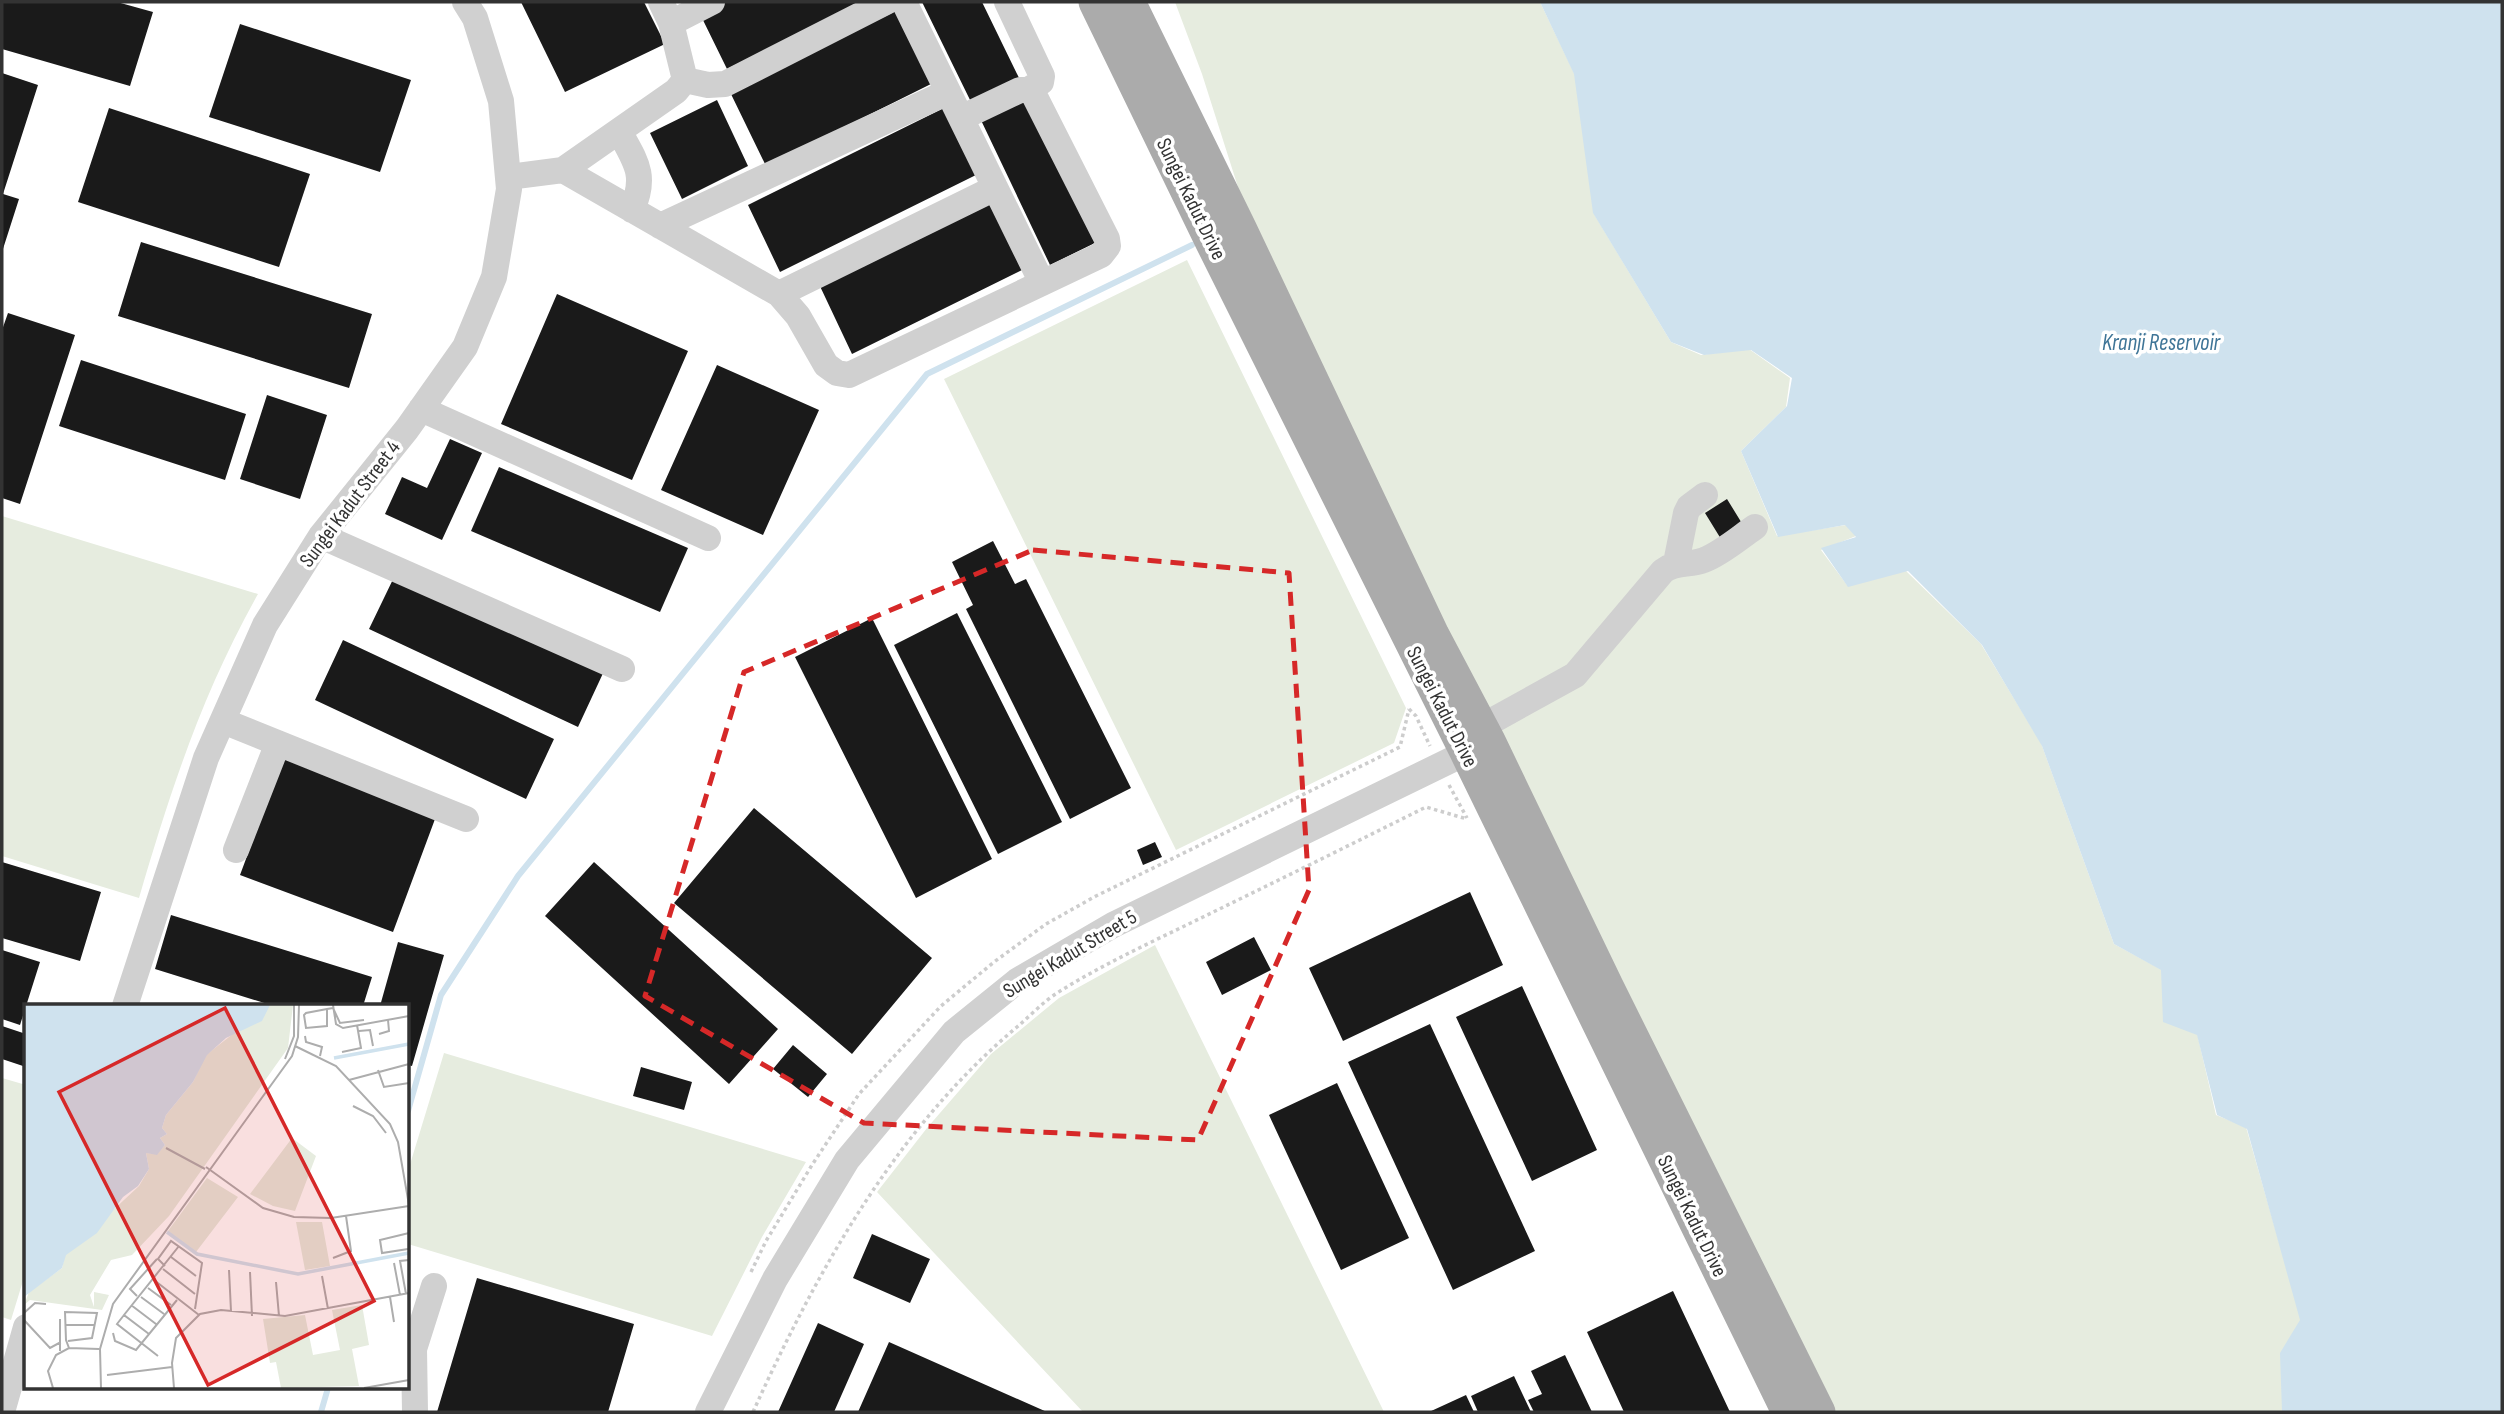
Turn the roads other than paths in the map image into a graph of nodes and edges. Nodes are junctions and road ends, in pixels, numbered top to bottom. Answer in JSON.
{"nodes":[{"id":1,"x":465,"y":2,"type":"edge"},
{"id":2,"x":712,"y":2,"type":"edge"},
{"id":3,"x":886,"y":2,"type":"edge"},
{"id":4,"x":904,"y":2,"type":"edge"},
{"id":5,"x":1007,"y":2,"type":"edge"},
{"id":6,"x":1096,"y":2,"type":"edge"},
{"id":7,"x":1129,"y":2,"type":"edge"},
{"id":8,"x":666,"y":12,"type":"edge"},
{"id":9,"x":685,"y":80,"type":"junction"},
{"id":10,"x":1028,"y":90,"type":"junction"},
{"id":11,"x":948,"y":92,"type":"junction"},
{"id":12,"x":961,"y":118,"type":"junction"},
{"id":13,"x":619,"y":131,"type":"junction"},
{"id":14,"x":563,"y":170,"type":"junction"},
{"id":15,"x":508,"y":177,"type":"junction"},
{"id":16,"x":995,"y":188,"type":"junction"},
{"id":17,"x":632,"y":210,"type":"junction"},
{"id":18,"x":660,"y":226,"type":"junction"},
{"id":19,"x":1042,"y":283,"type":"junction"},
{"id":20,"x":779,"y":294,"type":"junction"},
{"id":21,"x":421,"y":409,"type":"junction"},
{"id":22,"x":1705,"y":495,"type":"dead end"},
{"id":23,"x":1755,"y":527,"type":"dead end"},
{"id":24,"x":321,"y":536,"type":"junction"},
{"id":25,"x":708,"y":538,"type":"dead end"},
{"id":26,"x":1676,"y":563,"type":"junction"},
{"id":27,"x":622,"y":669,"type":"dead end"},
{"id":28,"x":223,"y":721,"type":"junction"},
{"id":29,"x":1479,"y":740,"type":"junction"},
{"id":30,"x":278,"y":743,"type":"junction"},
{"id":31,"x":466,"y":819,"type":"dead end"},
{"id":32,"x":236,"y":850,"type":"dead end"},
{"id":33,"x":126,"y":1004,"type":"edge"},
{"id":34,"x":435,"y":1286,"type":"dead end"},
{"id":35,"x":24,"y":1334,"type":"edge"},
{"id":36,"x":2,"y":1412,"type":"edge"},
{"id":37,"x":415,"y":1412,"type":"edge"},
{"id":38,"x":708,"y":1412,"type":"edge"},
{"id":39,"x":1788,"y":1412,"type":"edge"},
{"id":40,"x":1819,"y":1412,"type":"edge"}],
"edges":[{"from":1,"to":15,"type":"street","name":"Sungei Kadut Street 4"},
{"from":2,"to":8,"type":"street"},
{"from":3,"to":9,"type":"street"},
{"from":4,"to":11,"type":"street"},
{"from":5,"to":10,"type":"street"},
{"from":6,"to":29,"type":"main road","name":"Sungei Kadut Drive"},
{"from":7,"to":29,"type":"main road","name":"Sungei Kadut Drive"},
{"from":8,"to":9,"type":"street"},
{"from":9,"to":13,"type":"street"},
{"from":10,"to":12,"type":"street"},
{"from":10,"to":19,"type":"street"},
{"from":11,"to":12,"type":"street"},
{"from":11,"to":18,"type":"street"},
{"from":12,"to":16,"type":"street"},
{"from":13,"to":14,"type":"street"},
{"from":13,"to":17,"type":"street"},
{"from":14,"to":15,"type":"street"},
{"from":14,"to":17,"type":"street"},
{"from":15,"to":21,"type":"street","name":"Sungei Kadut Street 4"},
{"from":16,"to":19,"type":"street"},
{"from":16,"to":20,"type":"street"},
{"from":17,"to":18,"type":"street"},
{"from":18,"to":20,"type":"street"},
{"from":19,"to":20,"type":"street"},
{"from":21,"to":24,"type":"street","name":"Sungei Kadut Street 4"},
{"from":21,"to":25,"type":"street"},
{"from":22,"to":26,"type":"street"},
{"from":23,"to":26,"type":"street"},
{"from":24,"to":27,"type":"street"},
{"from":24,"to":28,"type":"street","name":"Sungei Kadut Street 4"},
{"from":26,"to":29,"type":"street","name":"Sungei Kadut Street 5"},
{"from":28,"to":30,"type":"street"},
{"from":28,"to":33,"type":"street","name":"Sungei Kadut Street 4"},
{"from":29,"to":38,"type":"street","name":"Sungei Kadut Street 5"},
{"from":29,"to":39,"type":"main road","name":"Sungei Kadut Drive"},
{"from":29,"to":40,"type":"main road","name":"Sungei Kadut Drive"},
{"from":30,"to":31,"type":"street"},
{"from":30,"to":32,"type":"street"},
{"from":34,"to":37,"type":"street"},
{"from":35,"to":36,"type":"street"}]}
